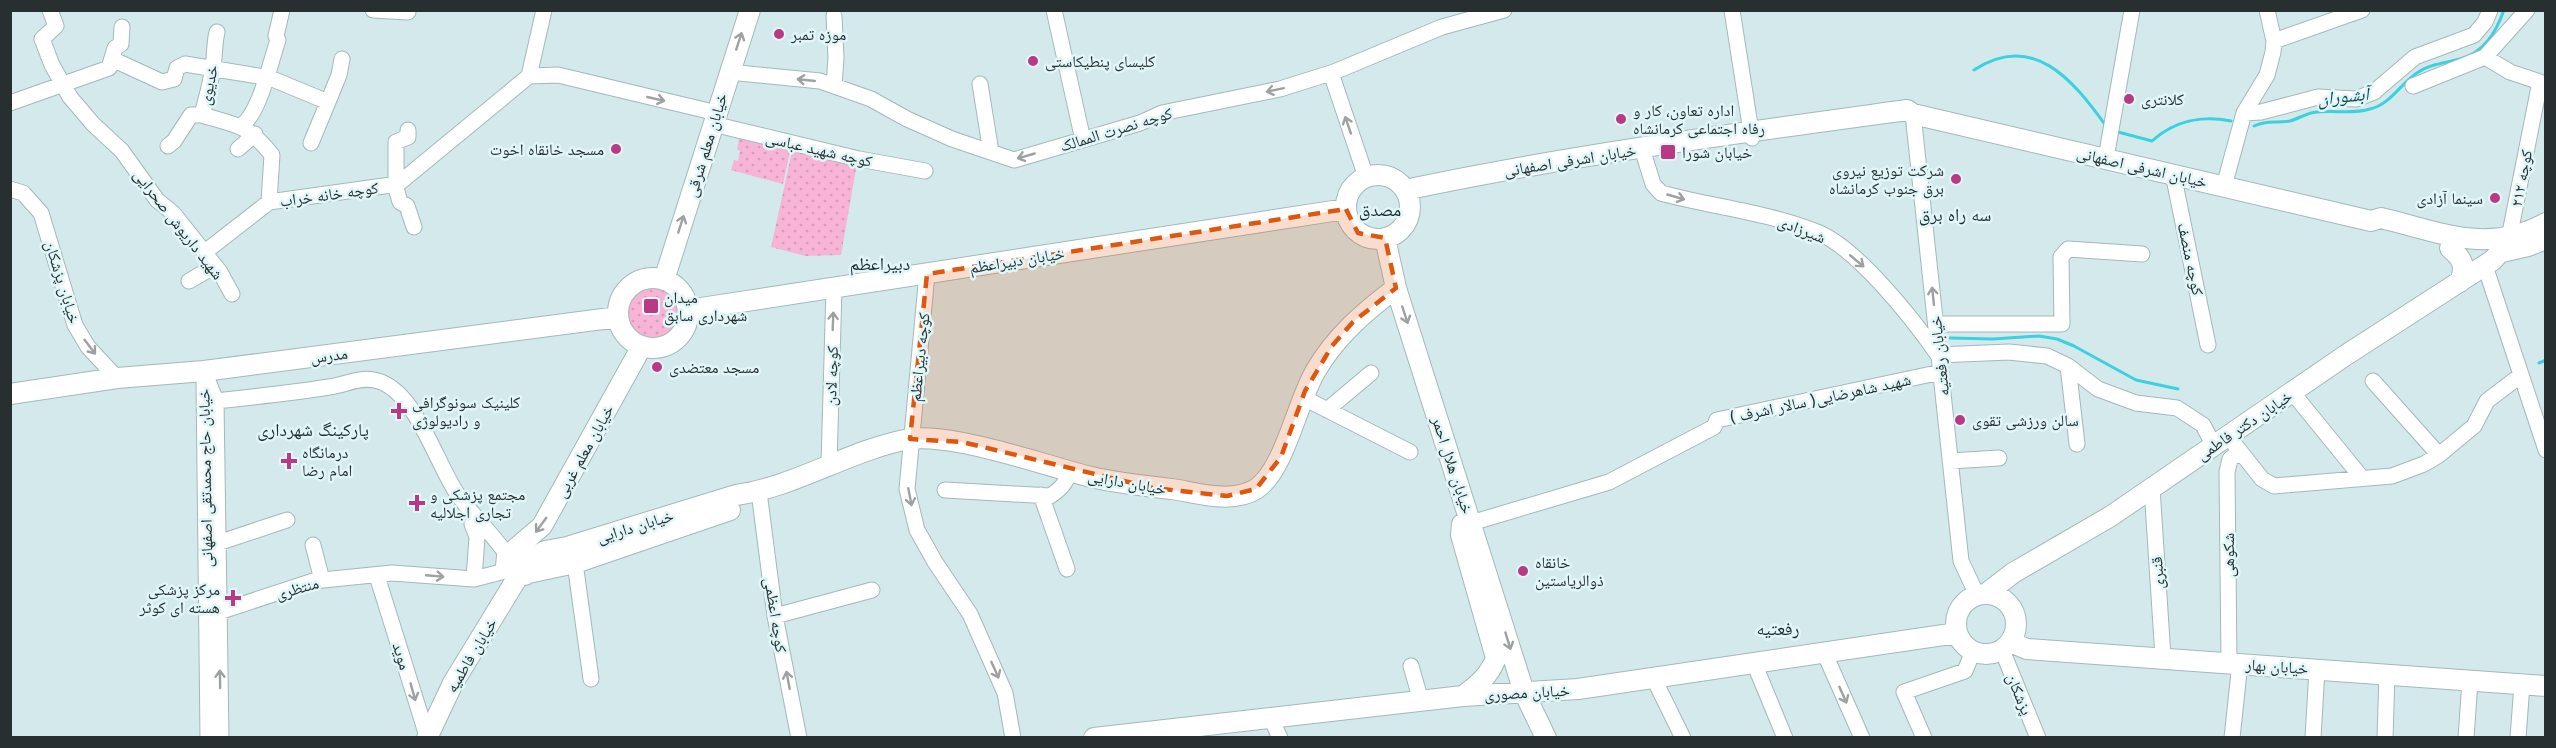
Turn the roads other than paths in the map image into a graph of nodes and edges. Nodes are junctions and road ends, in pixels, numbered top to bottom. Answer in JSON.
{"nodes":[{"id":1,"x":50,"y":10,"type":"edge"},
{"id":2,"x":282,"y":10,"type":"edge"},
{"id":3,"x":372,"y":10,"type":"edge"},
{"id":4,"x":544,"y":10,"type":"edge"},
{"id":5,"x":750,"y":10,"type":"edge"},
{"id":6,"x":1054,"y":10,"type":"edge"},
{"id":7,"x":1504,"y":10,"type":"edge"},
{"id":8,"x":1732,"y":10,"type":"edge"},
{"id":9,"x":2132,"y":10,"type":"edge"},
{"id":10,"x":2267,"y":10,"type":"edge"},
{"id":11,"x":2362,"y":10,"type":"edge"},
{"id":12,"x":2490,"y":10,"type":"edge"},
{"id":13,"x":2527,"y":10,"type":"edge"},
{"id":14,"x":408,"y":12,"type":"edge"},
{"id":15,"x":834,"y":16,"type":"dead end"},
{"id":16,"x":2322,"y":17,"type":"edge"},
{"id":17,"x":122,"y":27,"type":"dead end"},
{"id":18,"x":217,"y":32,"type":"dead end"},
{"id":19,"x":2274,"y":41,"type":"junction"},
{"id":20,"x":2485,"y":57,"type":"junction"},
{"id":21,"x":112,"y":59,"type":"junction"},
{"id":22,"x":342,"y":59,"type":"dead end"},
{"id":23,"x":213,"y":68,"type":"junction"},
{"id":24,"x":729,"y":72,"type":"junction"},
{"id":25,"x":1331,"y":73,"type":"junction"},
{"id":26,"x":529,"y":76,"type":"junction"},
{"id":27,"x":265,"y":79,"type":"junction"},
{"id":28,"x":980,"y":84,"type":"dead end"},
{"id":29,"x":63,"y":85,"type":"junction"},
{"id":30,"x":834,"y":86,"type":"junction"},
{"id":31,"x":2413,"y":86,"type":"dead end"},
{"id":32,"x":328,"y":102,"type":"junction"},
{"id":33,"x":10,"y":103,"type":"edge"},
{"id":34,"x":2244,"y":112,"type":"junction"},
{"id":35,"x":1913,"y":114,"type":"junction"},
{"id":36,"x":202,"y":115,"type":"junction"},
{"id":37,"x":715,"y":118,"type":"junction"},
{"id":38,"x":241,"y":126,"type":"junction"},
{"id":39,"x":408,"y":130,"type":"dead end"},
{"id":40,"x":255,"y":134,"type":"junction"},
{"id":41,"x":1752,"y":135,"type":"junction"},
{"id":42,"x":1083,"y":140,"type":"junction"},
{"id":43,"x":311,"y":143,"type":"dead end"},
{"id":44,"x":168,"y":146,"type":"dead end"},
{"id":45,"x":238,"y":149,"type":"dead end"},
{"id":46,"x":990,"y":152,"type":"junction"},
{"id":47,"x":1644,"y":155,"type":"junction"},
{"id":48,"x":2106,"y":158,"type":"junction"},
{"id":49,"x":925,"y":171,"type":"dead end"},
{"id":50,"x":2173,"y":174,"type":"junction"},
{"id":51,"x":1366,"y":177,"type":"junction"},
{"id":52,"x":398,"y":184,"type":"junction"},
{"id":53,"x":2224,"y":186,"type":"junction"},
{"id":54,"x":10,"y":189,"type":"edge"},
{"id":55,"x":1406,"y":194,"type":"junction"},
{"id":56,"x":269,"y":202,"type":"junction"},
{"id":57,"x":1346,"y":209,"type":"junction"},
{"id":58,"x":2371,"y":221,"type":"junction"},
{"id":59,"x":2546,"y":223,"type":"edge"},
{"id":60,"x":414,"y":227,"type":"dead end"},
{"id":61,"x":1385,"y":238,"type":"junction"},
{"id":62,"x":2546,"y":239,"type":"edge"},
{"id":63,"x":2450,"y":248,"type":"junction"},
{"id":64,"x":205,"y":252,"type":"junction"},
{"id":65,"x":2498,"y":252,"type":"junction"},
{"id":66,"x":2142,"y":254,"type":"dead end"},
{"id":67,"x":215,"y":266,"type":"junction"},
{"id":68,"x":927,"y":274,"type":"junction"},
{"id":69,"x":664,"y":280,"type":"junction"},
{"id":70,"x":189,"y":281,"type":"dead end"},
{"id":71,"x":2460,"y":282,"type":"junction"},
{"id":72,"x":834,"y":288,"type":"junction"},
{"id":73,"x":1396,"y":288,"type":"junction"},
{"id":74,"x":232,"y":294,"type":"dead end"},
{"id":75,"x":688,"y":310,"type":"junction"},
{"id":76,"x":618,"y":317,"type":"junction"},
{"id":77,"x":1936,"y":324,"type":"junction"},
{"id":78,"x":2208,"y":345,"type":"dead end"},
{"id":79,"x":642,"y":346,"type":"junction"},
{"id":80,"x":1938,"y":355,"type":"junction"},
{"id":81,"x":2068,"y":366,"type":"junction"},
{"id":82,"x":204,"y":371,"type":"junction"},
{"id":83,"x":1941,"y":372,"type":"junction"},
{"id":84,"x":1371,"y":373,"type":"dead end"},
{"id":85,"x":2521,"y":375,"type":"junction"},
{"id":86,"x":117,"y":378,"type":"junction"},
{"id":87,"x":2373,"y":381,"type":"dead end"},
{"id":88,"x":40,"y":390,"type":"junction"},
{"id":89,"x":2292,"y":392,"type":"junction"},
{"id":90,"x":10,"y":394,"type":"edge"},
{"id":91,"x":1302,"y":398,"type":"junction"},
{"id":92,"x":216,"y":401,"type":"junction"},
{"id":93,"x":10,"y":405,"type":"edge"},
{"id":94,"x":1327,"y":410,"type":"junction"},
{"id":95,"x":910,"y":439,"type":"junction"},
{"id":96,"x":2221,"y":441,"type":"junction"},
{"id":97,"x":2077,"y":444,"type":"dead end"},
{"id":98,"x":2546,"y":450,"type":"edge"},
{"id":99,"x":2240,"y":452,"type":"junction"},
{"id":100,"x":1410,"y":453,"type":"dead end"},
{"id":101,"x":2439,"y":455,"type":"junction"},
{"id":102,"x":1999,"y":459,"type":"dead end"},
{"id":103,"x":1950,"y":461,"type":"junction"},
{"id":104,"x":829,"y":464,"type":"junction"},
{"id":105,"x":1070,"y":471,"type":"junction"},
{"id":106,"x":2362,"y":478,"type":"junction"},
{"id":107,"x":2152,"y":488,"type":"junction"},
{"id":108,"x":945,"y":490,"type":"dead end"},
{"id":109,"x":759,"y":492,"type":"junction"},
{"id":110,"x":1041,"y":495,"type":"junction"},
{"id":111,"x":1469,"y":517,"type":"junction"},
{"id":112,"x":287,"y":520,"type":"dead end"},
{"id":113,"x":472,"y":524,"type":"dead end"},
{"id":114,"x":218,"y":543,"type":"junction"},
{"id":115,"x":313,"y":545,"type":"dead end"},
{"id":116,"x":565,"y":559,"type":"junction"},
{"id":117,"x":515,"y":565,"type":"junction"},
{"id":118,"x":1067,"y":569,"type":"dead end"},
{"id":119,"x":377,"y":576,"type":"junction"},
{"id":120,"x":474,"y":579,"type":"junction"},
{"id":121,"x":322,"y":580,"type":"junction"},
{"id":122,"x":872,"y":590,"type":"dead end"},
{"id":123,"x":1982,"y":594,"type":"junction"},
{"id":124,"x":219,"y":612,"type":"junction"},
{"id":125,"x":775,"y":616,"type":"junction"},
{"id":126,"x":1957,"y":633,"type":"junction"},
{"id":127,"x":2006,"y":646,"type":"junction"},
{"id":128,"x":1973,"y":651,"type":"junction"},
{"id":129,"x":1824,"y":652,"type":"junction"},
{"id":130,"x":2163,"y":657,"type":"junction"},
{"id":131,"x":1754,"y":663,"type":"junction"},
{"id":132,"x":2234,"y":663,"type":"junction"},
{"id":133,"x":1412,"y":666,"type":"dead end"},
{"id":134,"x":2318,"y":669,"type":"junction"},
{"id":135,"x":2387,"y":674,"type":"junction"},
{"id":136,"x":1653,"y":677,"type":"junction"},
{"id":137,"x":591,"y":679,"type":"dead end"},
{"id":138,"x":2470,"y":681,"type":"junction"},
{"id":139,"x":2522,"y":684,"type":"junction"},
{"id":140,"x":2546,"y":686,"type":"edge"},
{"id":141,"x":1524,"y":692,"type":"junction"},
{"id":142,"x":1463,"y":696,"type":"junction"},
{"id":143,"x":1421,"y":700,"type":"junction"},
{"id":144,"x":1271,"y":718,"type":"junction"},
{"id":145,"x":1144,"y":735,"type":"edge"},
{"id":146,"x":427,"y":737,"type":"edge"},
{"id":147,"x":208,"y":738,"type":"edge"},
{"id":148,"x":221,"y":738,"type":"edge"},
{"id":149,"x":799,"y":738,"type":"edge"},
{"id":150,"x":1013,"y":738,"type":"edge"},
{"id":151,"x":1094,"y":738,"type":"edge"},
{"id":152,"x":1280,"y":738,"type":"edge"},
{"id":153,"x":1546,"y":738,"type":"edge"},
{"id":154,"x":1683,"y":738,"type":"edge"},
{"id":155,"x":1785,"y":738,"type":"edge"},
{"id":156,"x":1862,"y":738,"type":"edge"},
{"id":157,"x":1924,"y":738,"type":"edge"},
{"id":158,"x":2038,"y":738,"type":"edge"},
{"id":159,"x":2232,"y":738,"type":"edge"},
{"id":160,"x":2313,"y":738,"type":"edge"},
{"id":161,"x":2385,"y":738,"type":"edge"},
{"id":162,"x":2466,"y":738,"type":"edge"},
{"id":163,"x":2518,"y":738,"type":"edge"}],
"edges":[{"from":1,"to":29,"type":"street","name":"شهید داریوش صحرایی"},
{"from":2,"to":27,"type":"street"},
{"from":3,"to":14,"type":"street"},
{"from":4,"to":26,"type":"street"},
{"from":24,"to":5,"type":"main road","name":"خیابان معلم شرقی","one_way":true},
{"from":6,"to":42,"type":"street"},
{"from":7,"to":25,"type":"street","name":"کوچه نصرت الممالک"},
{"from":8,"to":41,"type":"street"},
{"from":9,"to":48,"type":"street"},
{"from":10,"to":19,"type":"street"},
{"from":11,"to":16,"type":"street"},
{"from":12,"to":34,"type":"street"},
{"from":13,"to":20,"type":"street"},
{"from":15,"to":30,"type":"street"},
{"from":16,"to":19,"type":"street"},
{"from":17,"to":21,"type":"street"},
{"from":18,"to":23,"type":"street","name":"خدیوی"},
{"from":19,"to":34,"type":"street"},
{"from":20,"to":31,"type":"street"},
{"from":20,"to":65,"type":"street","name":"کوچه ۲۱۲"},
{"from":21,"to":23,"type":"street"},
{"from":21,"to":29,"type":"street"},
{"from":22,"to":32,"type":"street"},
{"from":23,"to":27,"type":"street"},
{"from":23,"to":36,"type":"street","name":"خدیوی"},
{"from":30,"to":24,"type":"street","name":"کوچه نصرت الممالک","one_way":true},
{"from":24,"to":37,"type":"main road","name":"خیابان معلم شرقی"},
{"from":25,"to":42,"type":"street","name":"کوچه نصرت الممالک","one_way":true},
{"from":51,"to":25,"type":"street","one_way":true},
{"from":26,"to":37,"type":"street","name":"کوچه شهید عباسی","one_way":true},
{"from":26,"to":52,"type":"street"},
{"from":27,"to":32,"type":"street"},
{"from":27,"to":38,"type":"street"},
{"from":28,"to":46,"type":"street"},
{"from":29,"to":33,"type":"street"},
{"from":29,"to":64,"type":"street","name":"شهید داریوش صحرایی"},
{"from":30,"to":46,"type":"street","name":"کوچه نصرت الممالک"},
{"from":32,"to":43,"type":"street"},
{"from":34,"to":53,"type":"street"},
{"from":35,"to":41,"type":"main road","name":"خیابان اشرفی اصفهانی"},
{"from":35,"to":48,"type":"main road","name":"خیابان اشرفی اصفهانی"},
{"from":77,"to":35,"type":"street","name":"خیابان رفعتیه","one_way":true},
{"from":36,"to":38,"type":"street","name":"خدیوی"},
{"from":36,"to":44,"type":"street"},
{"from":37,"to":49,"type":"street","name":"کوچه شهید عباسی"},
{"from":69,"to":37,"type":"main road","name":"خیابان معلم شرقی","one_way":true},
{"from":38,"to":40,"type":"street","name":"خدیوی"},
{"from":39,"to":52,"type":"street"},
{"from":40,"to":45,"type":"street"},
{"from":40,"to":56,"type":"street","name":"خدیوی"},
{"from":41,"to":47,"type":"main road","name":"خیابان اشرفی اصفهانی"},
{"from":41,"to":55,"type":"main road","name":"خیابان اشرفی اصفهانی"},
{"from":42,"to":46,"type":"street","name":"کوچه نصرت الممالک","one_way":true},
{"from":47,"to":55,"type":"main road","name":"خیابان اشرفی اصفهانی"},
{"from":47,"to":80,"type":"street","name":"شیرزادی","one_way":true},
{"from":48,"to":50,"type":"main road","name":"خیابان اشرفی اصفهانی"},
{"from":50,"to":53,"type":"main road","name":"خیابان اشرفی اصفهانی"},
{"from":50,"to":78,"type":"street","name":"کوچه منصف"},
{"from":51,"to":55,"type":"main road"},
{"from":51,"to":57,"type":"main road"},
{"from":52,"to":56,"type":"street","name":"کوچه خانه خراب"},
{"from":52,"to":60,"type":"street"},
{"from":53,"to":58,"type":"main road","name":"خیابان اشرفی اصفهانی"},
{"from":54,"to":86,"type":"street","name":"خیابان پزشکان","one_way":true},
{"from":55,"to":61,"type":"main road"},
{"from":56,"to":64,"type":"street","name":"کوچه خانه خراب"},
{"from":57,"to":61,"type":"main road"},
{"from":57,"to":68,"type":"main road","name":"خیابان دبیراعظم"},
{"from":58,"to":63,"type":"main road","name":"خیابان اشرفی اصفهانی"},
{"from":58,"to":65,"type":"main road","name":"خیابان اشرفی اصفهانی"},
{"from":59,"to":65,"type":"main road","name":"خیابان اشرفی اصفهانی"},
{"from":61,"to":73,"type":"main road","name":"خیابان هلال احمر"},
{"from":62,"to":65,"type":"main road","name":"خیابان اشرفی اصفهانی"},
{"from":63,"to":65,"type":"main road","name":"خیابان اشرفی اصفهانی"},
{"from":63,"to":71,"type":"main road"},
{"from":64,"to":67,"type":"street","name":"شهید داریوش صحرایی"},
{"from":65,"to":71,"type":"main road","name":"خیابان دکتر فاطمی"},
{"from":65,"to":85,"type":"street"},
{"from":66,"to":77,"type":"street"},
{"from":67,"to":70,"type":"street"},
{"from":67,"to":74,"type":"street","name":"شهید داریوش صحرایی"},
{"from":68,"to":72,"type":"main road","name":"خیابان دبیراعظم"},
{"from":68,"to":95,"type":"street","name":"کوچه دبیراعظم"},
{"from":69,"to":75,"type":"main road"},
{"from":69,"to":76,"type":"main road"},
{"from":71,"to":89,"type":"main road","name":"خیابان دکتر فاطمی"},
{"from":72,"to":75,"type":"main road","name":"خیابان دبیراعظم"},
{"from":104,"to":72,"type":"street","name":"کوچه لادن","one_way":true},
{"from":73,"to":91,"type":"main road","name":"خیابان دارایی"},
{"from":73,"to":111,"type":"main road","name":"خیابان هلال احمر","one_way":true},
{"from":75,"to":79,"type":"main road"},
{"from":76,"to":79,"type":"main road"},
{"from":76,"to":82,"type":"main road","name":"مدرس"},
{"from":77,"to":80,"type":"street","name":"خیابان رفعتیه"},
{"from":79,"to":117,"type":"main road","name":"خیابان معلم غربی","one_way":true},
{"from":80,"to":81,"type":"street"},
{"from":80,"to":83,"type":"street","name":"خیابان رفعتیه"},
{"from":81,"to":96,"type":"street"},
{"from":81,"to":97,"type":"street"},
{"from":82,"to":86,"type":"main road","name":"مدرس"},
{"from":82,"to":92,"type":"street","name":"خیابان حاج محمدتقی اصفهانی"},
{"from":82,"to":147,"type":"street","name":"خیابان حاج محمدتقی اصفهانی"},
{"from":83,"to":103,"type":"street","name":"خیابان رفعتیه"},
{"from":83,"to":111,"type":"street","name":"شهید شاهرضایی( سالار اشرف )"},
{"from":84,"to":94,"type":"street"},
{"from":85,"to":98,"type":"street"},
{"from":85,"to":101,"type":"street"},
{"from":86,"to":88,"type":"main road","name":"مدرس"},
{"from":87,"to":101,"type":"street"},
{"from":88,"to":90,"type":"main road","name":"مدرس"},
{"from":88,"to":93,"type":"main road"},
{"from":89,"to":96,"type":"main road","name":"خیابان دکتر فاطمی"},
{"from":89,"to":106,"type":"street"},
{"from":91,"to":94,"type":"street"},
{"from":91,"to":105,"type":"main road","name":"خیابان دارایی"},
{"from":92,"to":114,"type":"street","name":"خیابان حاج محمدتقی اصفهانی"},
{"from":92,"to":117,"type":"street"},
{"from":94,"to":100,"type":"street"},
{"from":95,"to":104,"type":"main road","name":"خیابان دارایی"},
{"from":95,"to":105,"type":"main road","name":"خیابان دارایی"},
{"from":95,"to":150,"type":"street","name":"کوچه دبیراعظم","one_way":true},
{"from":96,"to":99,"type":"street"},
{"from":96,"to":107,"type":"main road","name":"خیابان دکتر فاطمی"},
{"from":99,"to":106,"type":"street"},
{"from":99,"to":132,"type":"street","name":"شکوهی"},
{"from":101,"to":106,"type":"street"},
{"from":102,"to":103,"type":"street"},
{"from":103,"to":123,"type":"street","name":"خیابان رفعتیه"},
{"from":104,"to":109,"type":"main road","name":"خیابان دارایی"},
{"from":105,"to":110,"type":"street"},
{"from":107,"to":123,"type":"main road","name":"خیابان دکتر فاطمی"},
{"from":107,"to":130,"type":"street","name":"قنبری"},
{"from":108,"to":110,"type":"street"},
{"from":109,"to":116,"type":"main road","name":"خیابان دارایی"},
{"from":109,"to":125,"type":"street","name":"کوچه اعظمی"},
{"from":110,"to":118,"type":"street"},
{"from":111,"to":141,"type":"main road","name":"خیابان هلال احمر","one_way":true},
{"from":111,"to":142,"type":"main road"},
{"from":112,"to":114,"type":"street"},
{"from":113,"to":120,"type":"street"},
{"from":114,"to":124,"type":"street","name":"خیابان حاج محمدتقی اصفهانی"},
{"from":115,"to":121,"type":"street"},
{"from":116,"to":117,"type":"main road","name":"خیابان دارایی"},
{"from":116,"to":137,"type":"street"},
{"from":117,"to":120,"type":"street","name":"منتظری"},
{"from":117,"to":146,"type":"main road","name":"خیابان فاطمیه"},
{"from":119,"to":120,"type":"street","name":"منتظری","one_way":true},
{"from":119,"to":121,"type":"street","name":"منتظری"},
{"from":119,"to":146,"type":"street","name":"موید","one_way":true},
{"from":121,"to":124,"type":"street","name":"منتظری"},
{"from":122,"to":125,"type":"street"},
{"from":123,"to":126,"type":"main road"},
{"from":123,"to":127,"type":"main road"},
{"from":148,"to":124,"type":"street","name":"خیابان حاج محمدتقی اصفهانی","one_way":true},
{"from":149,"to":125,"type":"street","name":"کوچه اعظمی","one_way":true},
{"from":126,"to":128,"type":"main road"},
{"from":126,"to":129,"type":"main road","name":"خیابان مصوری"},
{"from":127,"to":128,"type":"main road"},
{"from":127,"to":130,"type":"main road","name":"خیابان بهار"},
{"from":127,"to":158,"type":"street","name":"پزشکان"},
{"from":128,"to":157,"type":"street"},
{"from":129,"to":131,"type":"main road","name":"خیابان مصوری"},
{"from":129,"to":156,"type":"street","one_way":true},
{"from":130,"to":132,"type":"main road","name":"خیابان بهار"},
{"from":131,"to":136,"type":"main road","name":"خیابان مصوری"},
{"from":131,"to":155,"type":"street"},
{"from":132,"to":134,"type":"main road","name":"خیابان بهار"},
{"from":132,"to":159,"type":"street","name":"شکوهی"},
{"from":133,"to":143,"type":"street"},
{"from":134,"to":135,"type":"main road","name":"خیابان بهار"},
{"from":134,"to":160,"type":"street"},
{"from":135,"to":138,"type":"main road","name":"خیابان بهار"},
{"from":135,"to":161,"type":"street"},
{"from":136,"to":141,"type":"main road","name":"خیابان مصوری"},
{"from":136,"to":154,"type":"street"},
{"from":138,"to":139,"type":"main road","name":"خیابان بهار"},
{"from":138,"to":162,"type":"street"},
{"from":139,"to":140,"type":"main road","name":"خیابان بهار"},
{"from":139,"to":163,"type":"street"},
{"from":141,"to":142,"type":"main road","name":"خیابان مصوری"},
{"from":141,"to":153,"type":"main road","name":"خیابان هلال احمر"},
{"from":142,"to":143,"type":"main road","name":"خیابان مصوری"},
{"from":143,"to":144,"type":"main road","name":"خیابان مصوری"},
{"from":144,"to":145,"type":"main road","name":"خیابان مصوری"},
{"from":144,"to":152,"type":"street"},
{"from":145,"to":151,"type":"main road","name":"خیابان مصوری"}]}
